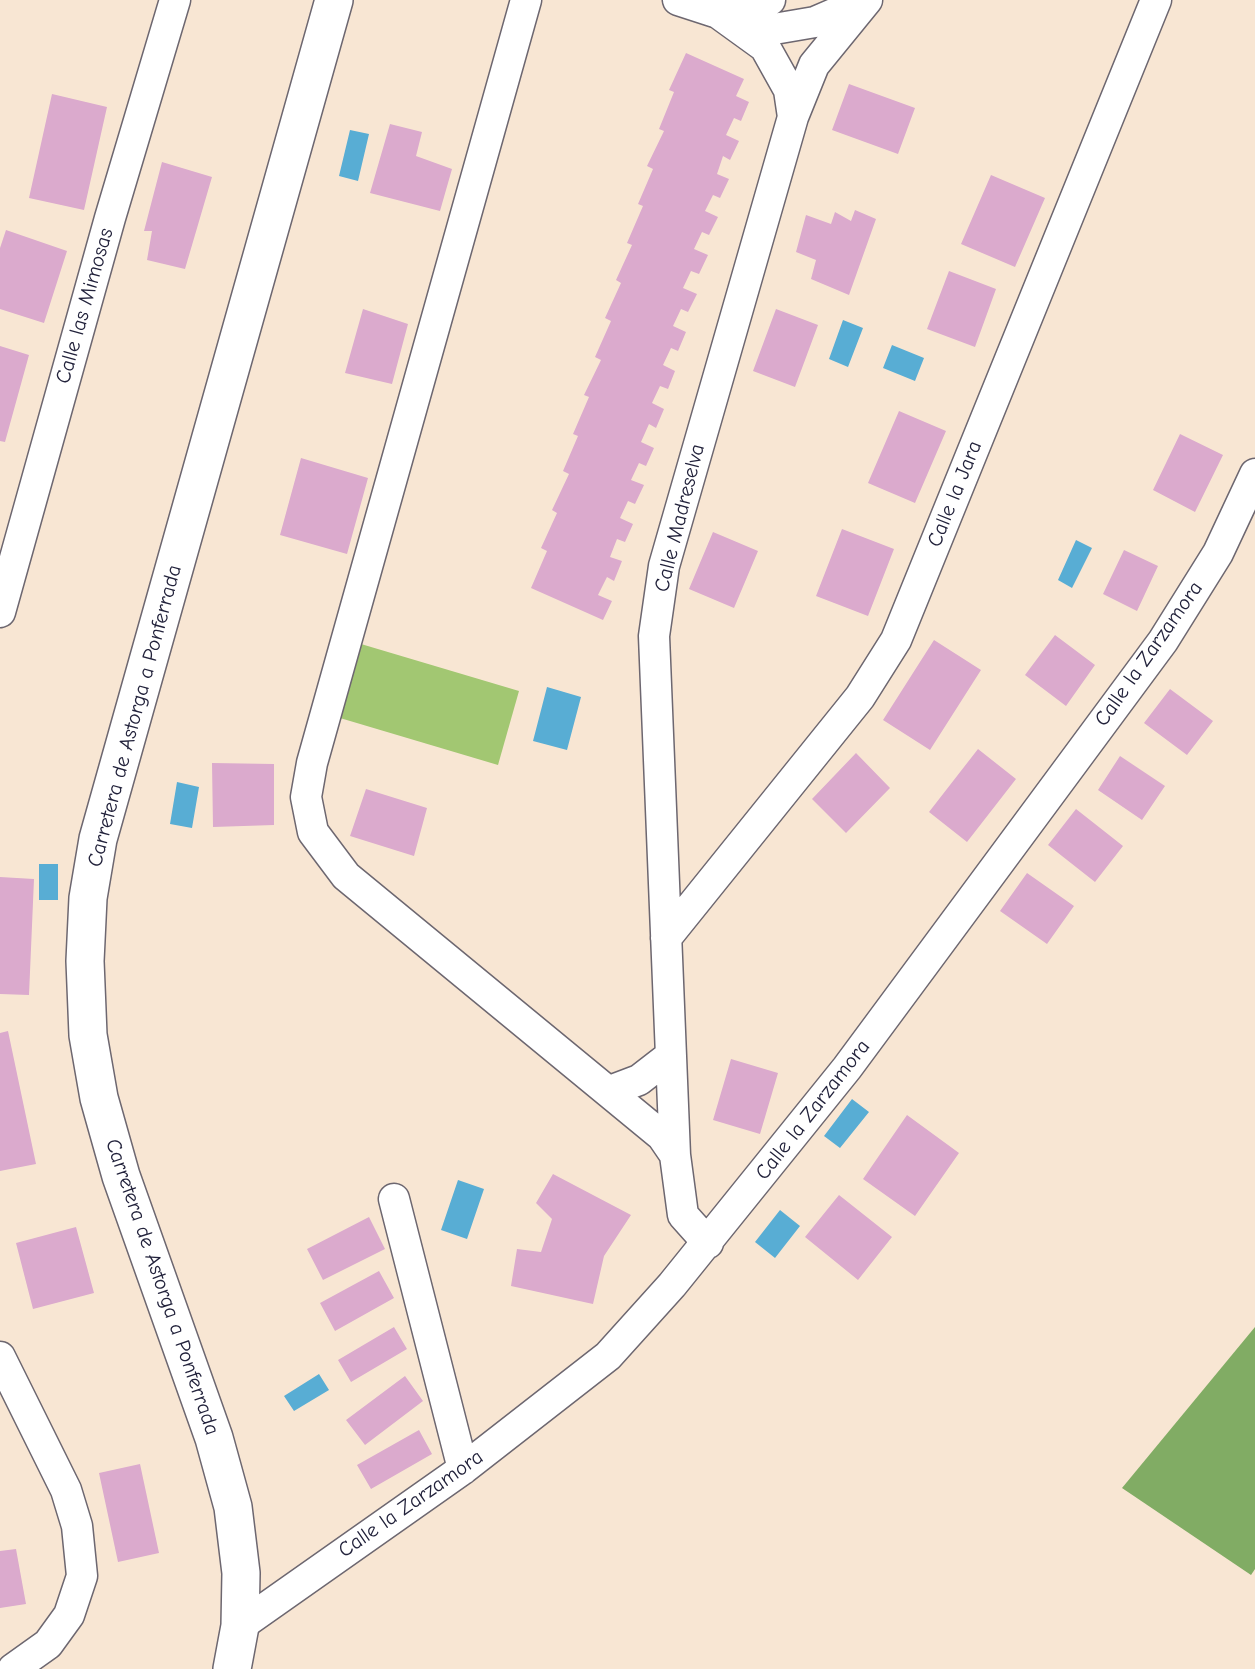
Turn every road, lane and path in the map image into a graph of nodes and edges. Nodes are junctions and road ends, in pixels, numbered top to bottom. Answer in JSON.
{"nodes":[{"id":1,"x":175,"y":0,"type":"edge"},
{"id":2,"x":319,"y":0,"type":"edge"},
{"id":3,"x":334,"y":0,"type":"edge"},
{"id":4,"x":354,"y":0,"type":"edge"},
{"id":5,"x":526,"y":0,"type":"edge"},
{"id":6,"x":678,"y":0,"type":"edge"},
{"id":7,"x":770,"y":0,"type":"edge"},
{"id":8,"x":866,"y":0,"type":"edge"},
{"id":9,"x":1156,"y":0,"type":"edge"},
{"id":10,"x":718,"y":13,"type":"junction"},
{"id":11,"x":319,"y":53,"type":"junction"},
{"id":12,"x":793,"y":117,"type":"junction"},
{"id":13,"x":1255,"y":474,"type":"edge"},
{"id":14,"x":0,"y":612,"type":"edge"},
{"id":15,"x":666,"y":938,"type":"junction"},
{"id":16,"x":670,"y":1056,"type":"junction"},
{"id":17,"x":610,"y":1091,"type":"junction"},
{"id":18,"x":675,"y":1155,"type":"junction"},
{"id":19,"x":394,"y":1199,"type":"dead end"},
{"id":20,"x":708,"y":1243,"type":"junction"},
{"id":21,"x":0,"y":1357,"type":"edge"},
{"id":22,"x":463,"y":1469,"type":"junction"},
{"id":23,"x":240,"y":1626,"type":"junction"},
{"id":24,"x":13,"y":1669,"type":"edge"},
{"id":25,"x":232,"y":1669,"type":"edge"}],
"edges":[{"from":1,"to":14,"type":"street","name":"Calle las Mimosas"},
{"from":2,"to":11,"type":"main road","name":"Carretera de Astorga a Ponferrada"},
{"from":3,"to":11,"type":"main road","name":"Carretera de Astorga a Ponferrada"},
{"from":4,"to":11,"type":"main road","name":"Carretera de Astorga a Ponferrada"},
{"from":5,"to":17,"type":"street"},
{"from":6,"to":10,"type":"street","name":"Calle Madreselva"},
{"from":7,"to":10,"type":"street"},
{"from":8,"to":10,"type":"street","name":"Calle Madreselva"},
{"from":8,"to":12,"type":"street","name":"Calle Madreselva"},
{"from":9,"to":15,"type":"street","name":"Calle la Jara"},
{"from":10,"to":12,"type":"street"},
{"from":11,"to":23,"type":"main road","name":"Carretera de Astorga a Ponferrada"},
{"from":12,"to":15,"type":"street","name":"Calle Madreselva"},
{"from":13,"to":20,"type":"street","name":"Calle la Zarzamora"},
{"from":15,"to":16,"type":"street","name":"Calle Madreselva"},
{"from":16,"to":17,"type":"street"},
{"from":16,"to":18,"type":"street","name":"Calle Madreselva"},
{"from":17,"to":18,"type":"street"},
{"from":18,"to":20,"type":"street","name":"Calle Madreselva"},
{"from":19,"to":22,"type":"street"},
{"from":20,"to":22,"type":"street","name":"Calle la Zarzamora"},
{"from":21,"to":24,"type":"street"},
{"from":22,"to":23,"type":"street","name":"Calle la Zarzamora"},
{"from":23,"to":25,"type":"main road","name":"Carretera de Astorga a Ponferrada"}]}
